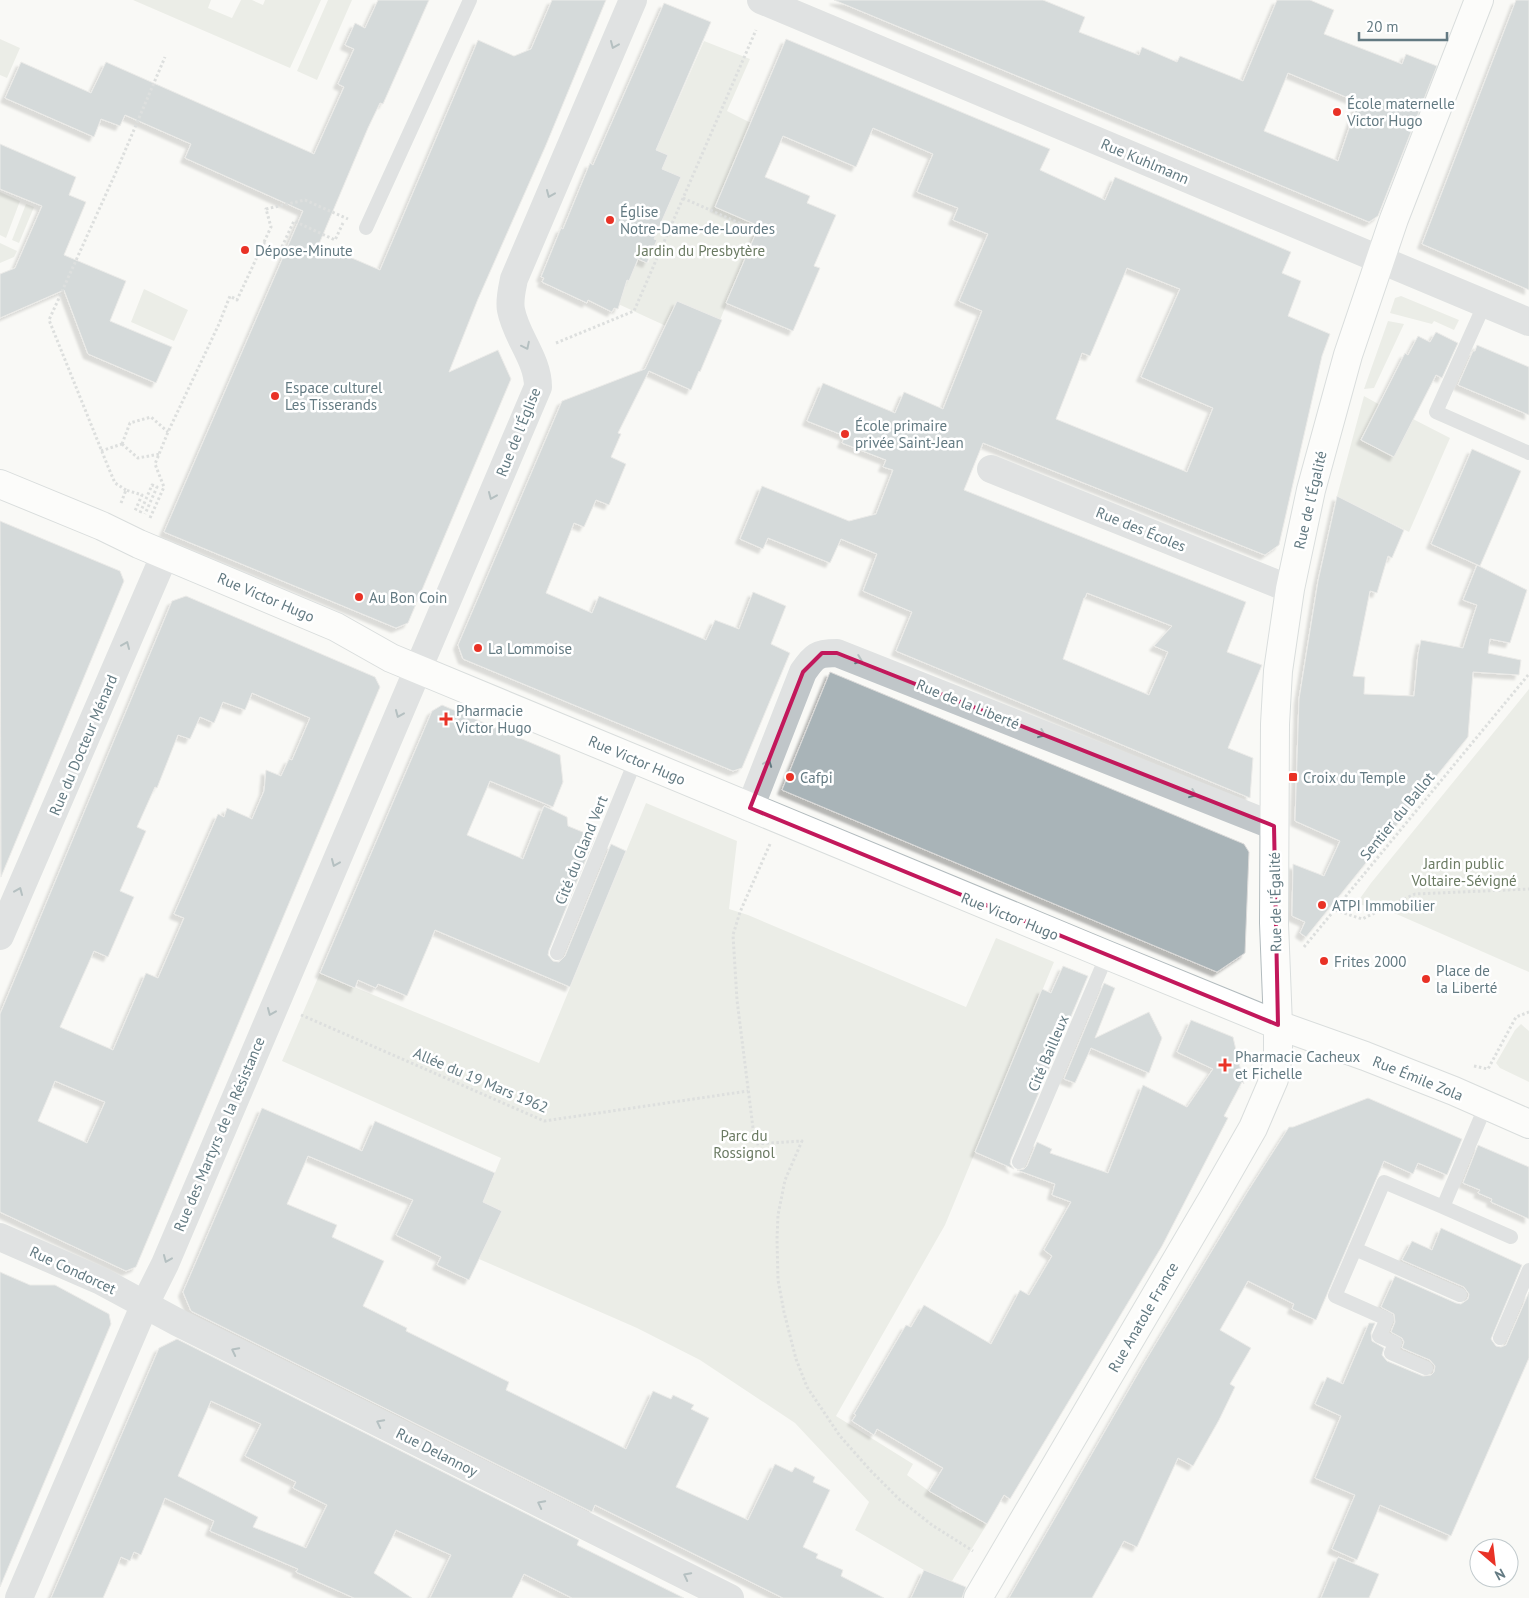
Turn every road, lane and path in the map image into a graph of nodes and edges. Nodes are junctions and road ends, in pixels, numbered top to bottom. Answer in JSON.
{"nodes":[{"id":1,"x":470,"y":0,"type":"edge"},
{"id":2,"x":633,"y":0,"type":"edge"},
{"id":3,"x":1479,"y":0,"type":"edge"},
{"id":4,"x":760,"y":12,"type":"edge"},
{"id":5,"x":165,"y":57,"type":"dead end"},
{"id":6,"x":683,"y":198,"type":"junction"},
{"id":7,"x":346,"y":218,"type":"junction"},
{"id":8,"x":366,"y":228,"type":"joint"},
{"id":9,"x":757,"y":230,"type":"dead end"},
{"id":10,"x":263,"y":243,"type":"junction"},
{"id":11,"x":280,"y":251,"type":"junction"},
{"id":12,"x":285,"y":253,"type":"dead end"},
{"id":13,"x":1380,"y":260,"type":"junction"},
{"id":14,"x":1485,"y":304,"type":"junction"},
{"id":15,"x":1529,"y":322,"type":"edge"},
{"id":16,"x":530,"y":354,"type":"junction"},
{"id":17,"x":168,"y":432,"type":"junction"},
{"id":18,"x":122,"y":444,"type":"junction"},
{"id":19,"x":101,"y":451,"type":"junction"},
{"id":20,"x":1529,"y":453,"type":"edge"},
{"id":21,"x":160,"y":454,"type":"junction"},
{"id":22,"x":992,"y":469,"type":"dead end"},
{"id":23,"x":0,"y":484,"type":"edge"},
{"id":24,"x":126,"y":490,"type":"junction"},
{"id":25,"x":114,"y":504,"type":"dead end"},
{"id":26,"x":165,"y":554,"type":"junction"},
{"id":27,"x":1290,"y":589,"type":"junction"},
{"id":28,"x":419,"y":669,"type":"junction"},
{"id":29,"x":1529,"y":674,"type":"edge"},
{"id":30,"x":636,"y":759,"type":"junction"},
{"id":31,"x":750,"y":808,"type":"junction"},
{"id":32,"x":780,"y":820,"type":"junction"},
{"id":33,"x":1274,"y":826,"type":"junction"},
{"id":34,"x":1529,"y":889,"type":"edge"},
{"id":35,"x":1335,"y":910,"type":"junction"},
{"id":36,"x":0,"y":936,"type":"edge"},
{"id":37,"x":557,"y":952,"type":"dead end"},
{"id":38,"x":1107,"y":955,"type":"junction"},
{"id":39,"x":1276,"y":957,"type":"junction"},
{"id":40,"x":274,"y":1003,"type":"junction"},
{"id":41,"x":1529,"y":1012,"type":"edge"},
{"id":42,"x":1278,"y":1025,"type":"junction"},
{"id":43,"x":1472,"y":1066,"type":"dead end"},
{"id":44,"x":748,"y":1091,"type":"junction"},
{"id":45,"x":1486,"y":1105,"type":"junction"},
{"id":46,"x":1529,"y":1124,"type":"edge"},
{"id":47,"x":1019,"y":1162,"type":"dead end"},
{"id":48,"x":1442,"y":1207,"type":"junction"},
{"id":49,"x":0,"y":1237,"type":"edge"},
{"id":50,"x":1511,"y":1237,"type":"dead end"},
{"id":51,"x":1355,"y":1249,"type":"junction"},
{"id":52,"x":1529,"y":1270,"type":"edge"},
{"id":53,"x":1460,"y":1295,"type":"dead end"},
{"id":54,"x":145,"y":1304,"type":"junction"},
{"id":55,"x":1500,"y":1338,"type":"dead end"},
{"id":56,"x":1426,"y":1368,"type":"dead end"},
{"id":57,"x":1000,"y":1561,"type":"junction"},
{"id":58,"x":19,"y":1598,"type":"edge"},
{"id":59,"x":730,"y":1598,"type":"edge"},
{"id":60,"x":978,"y":1598,"type":"edge"}],
"edges":[{"from":1,"to":8,"type":"lane"},
{"from":2,"to":16,"type":"street","name":"Rue de l'Église","one_way":true},
{"from":3,"to":13,"type":"street","name":"Rue de l'Égalité"},
{"from":4,"to":6,"type":"path"},
{"from":4,"to":13,"type":"street","name":"Rue Kuhlmann"},
{"from":5,"to":19,"type":"path"},
{"from":6,"to":9,"type":"path"},
{"from":6,"to":16,"type":"path"},
{"from":7,"to":8,"type":"path"},
{"from":7,"to":10,"type":"path"},
{"from":7,"to":11,"type":"path"},
{"from":10,"to":11,"type":"path"},
{"from":10,"to":17,"type":"path"},
{"from":11,"to":12,"type":"path"},
{"from":13,"to":14,"type":"street","name":"Rue Kuhlmann"},
{"from":13,"to":27,"type":"street","name":"Rue de l'Égalité"},
{"from":14,"to":15,"type":"street","name":"Rue Kuhlmann"},
{"from":14,"to":20,"type":"lane"},
{"from":16,"to":28,"type":"street","name":"Rue de l'Église","one_way":true},
{"from":17,"to":18,"type":"path"},
{"from":17,"to":21,"type":"path"},
{"from":18,"to":19,"type":"path"},
{"from":18,"to":21,"type":"path"},
{"from":19,"to":24,"type":"path"},
{"from":21,"to":24,"type":"path"},
{"from":22,"to":27,"type":"street","name":"Rue des Écoles"},
{"from":23,"to":26,"type":"street","name":"Rue Victor Hugo"},
{"from":24,"to":25,"type":"path"},
{"from":26,"to":28,"type":"street","name":"Rue Victor Hugo"},
{"from":36,"to":26,"type":"street","name":"Rue du Docteur Ménard","one_way":true},
{"from":27,"to":33,"type":"street","name":"Rue de l'Égalité"},
{"from":28,"to":30,"type":"street","name":"Rue Victor Hugo"},
{"from":28,"to":40,"type":"street","name":"Rue des Martyrs de la Résistance","one_way":true},
{"from":29,"to":35,"type":"path","name":"Sentier du Ballot"},
{"from":30,"to":31,"type":"street","name":"Rue Victor Hugo"},
{"from":30,"to":37,"type":"lane","name":"Cité du Gland Vert"},
{"from":31,"to":32,"type":"street","name":"Rue Victor Hugo"},
{"from":31,"to":33,"type":"street","name":"Rue de la Liberté","one_way":true},
{"from":32,"to":38,"type":"street","name":"Rue Victor Hugo"},
{"from":32,"to":44,"type":"path"},
{"from":33,"to":39,"type":"street","name":"Rue de l'Égalité"},
{"from":34,"to":35,"type":"path"},
{"from":35,"to":39,"type":"path","name":"Sentier du Ballot"},
{"from":38,"to":42,"type":"street","name":"Rue Victor Hugo"},
{"from":38,"to":47,"type":"lane","name":"Cité Bailleux"},
{"from":39,"to":42,"type":"street","name":"Rue de l'Égalité"},
{"from":40,"to":44,"type":"path","name":"Allée du 19 Mars 1962"},
{"from":40,"to":54,"type":"street","name":"Rue des Martyrs de la Résistance","one_way":true},
{"from":41,"to":43,"type":"path"},
{"from":42,"to":45,"type":"street","name":"Rue Émile Zola"},
{"from":42,"to":57,"type":"street","name":"Rue Anatole France"},
{"from":44,"to":57,"type":"path"},
{"from":45,"to":46,"type":"street","name":"Rue Émile Zola"},
{"from":45,"to":48,"type":"lane"},
{"from":48,"to":50,"type":"lane"},
{"from":48,"to":51,"type":"lane"},
{"from":49,"to":54,"type":"street","name":"Rue Condorcet"},
{"from":51,"to":53,"type":"lane"},
{"from":51,"to":56,"type":"lane"},
{"from":52,"to":55,"type":"lane"},
{"from":54,"to":58,"type":"street","name":"Rue des Martyrs de la Résistance"},
{"from":59,"to":54,"type":"street","name":"Rue Delannoy","one_way":true},
{"from":57,"to":60,"type":"street","name":"Rue Anatole France"}]}
